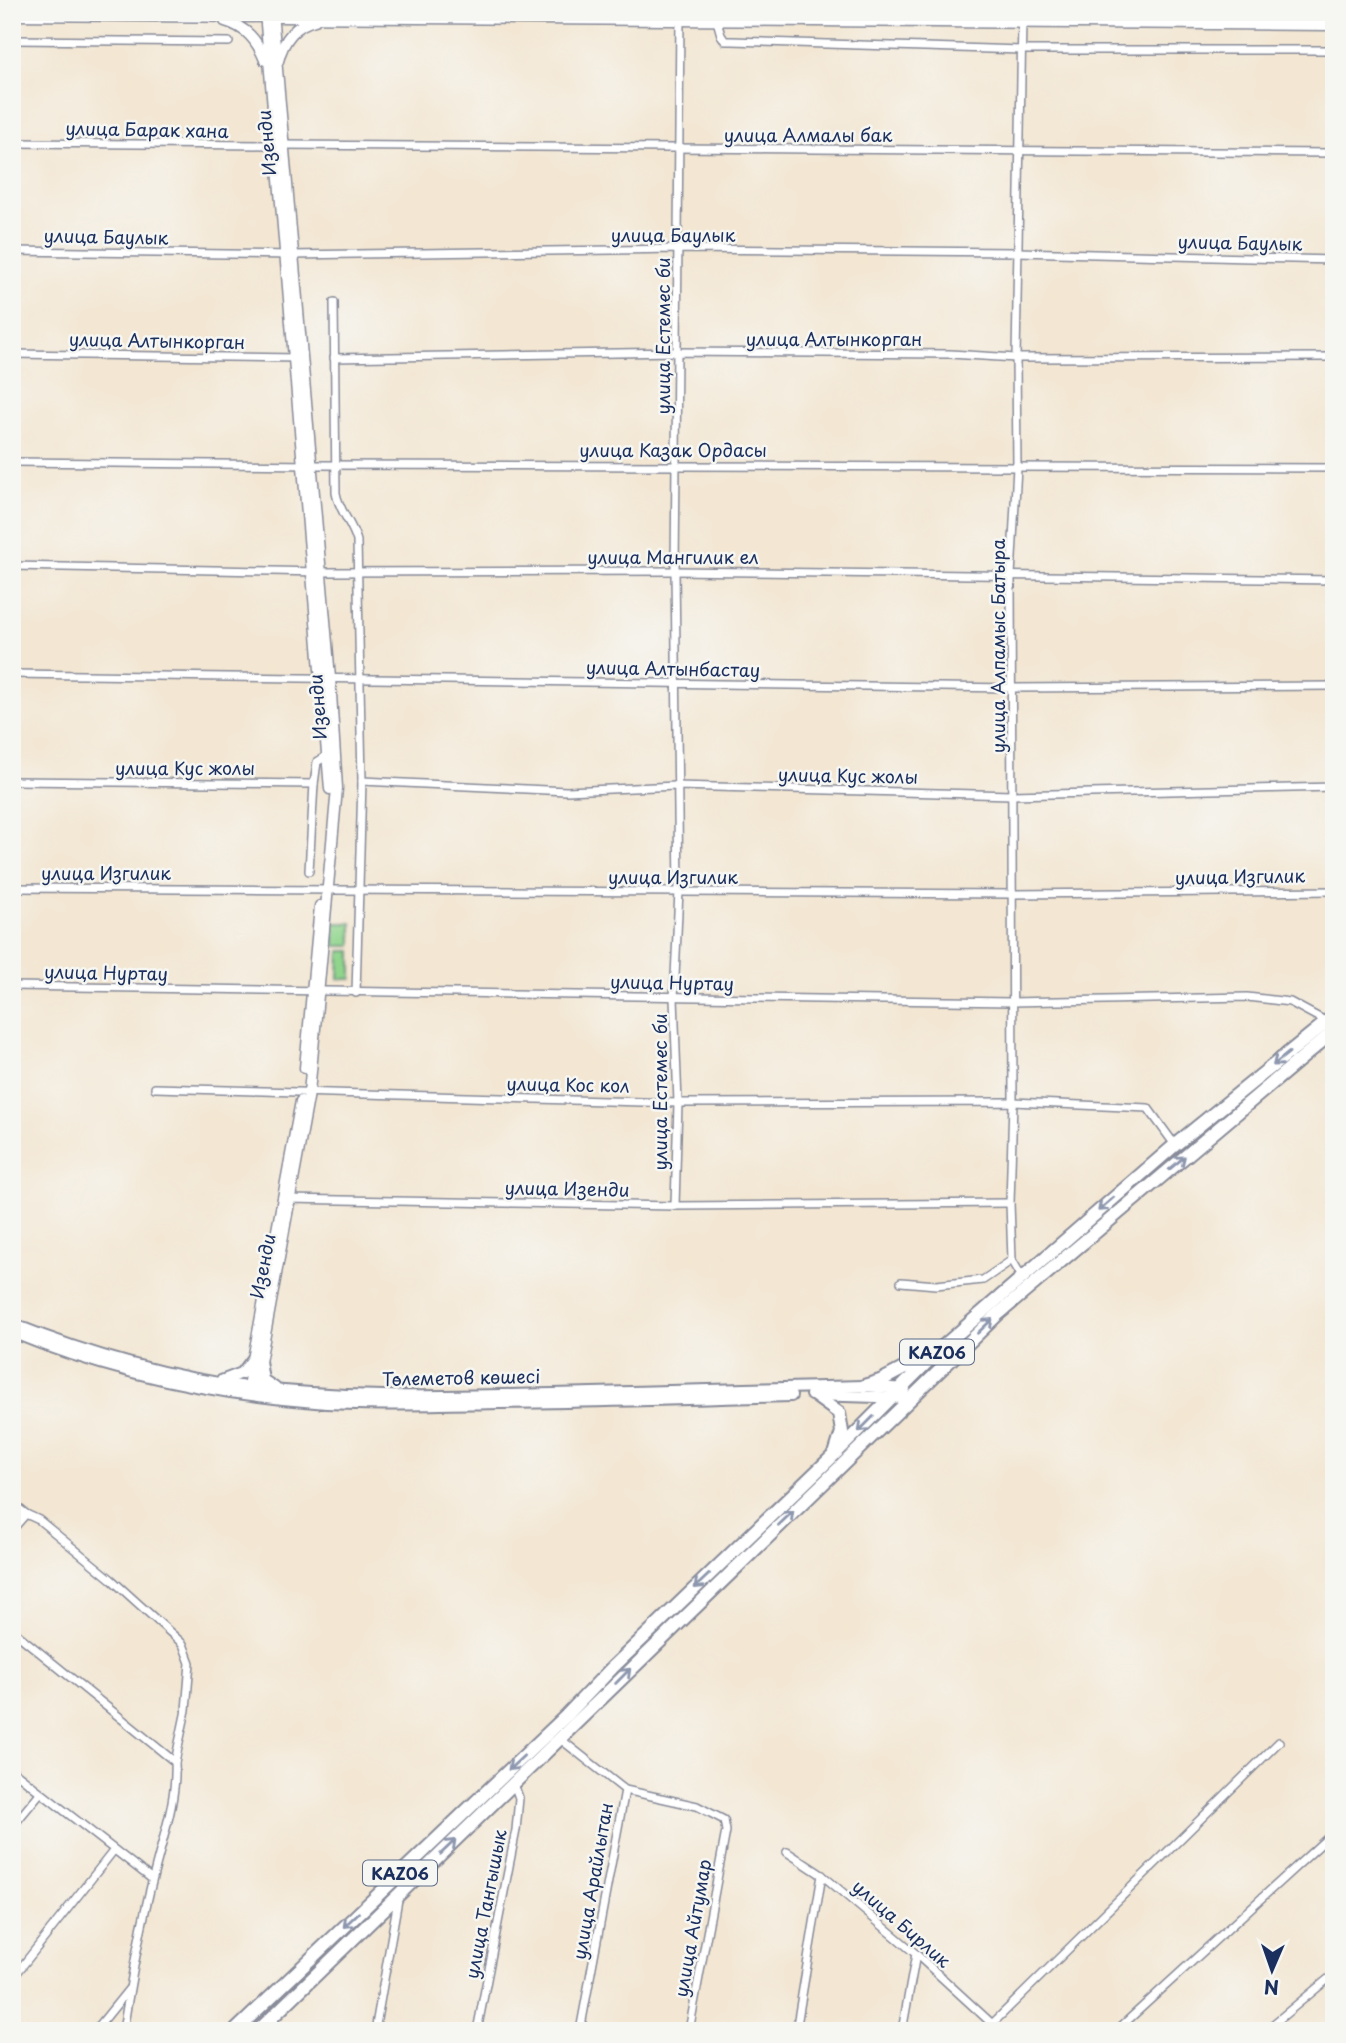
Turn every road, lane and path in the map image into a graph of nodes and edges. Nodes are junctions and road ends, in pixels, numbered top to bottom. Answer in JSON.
{"nodes":[{"id":1,"x":562,"y":12,"type":"edge"},
{"id":2,"x":12,"y":15,"type":"edge"},
{"id":3,"x":268,"y":15,"type":"edge"},
{"id":4,"x":680,"y":16,"type":"edge"},
{"id":5,"x":1022,"y":17,"type":"edge"},
{"id":6,"x":1334,"y":17,"type":"edge"},
{"id":7,"x":211,"y":18,"type":"junction"},
{"id":8,"x":325,"y":18,"type":"junction"},
{"id":9,"x":717,"y":21,"type":"junction"},
{"id":10,"x":1334,"y":25,"type":"edge"},
{"id":11,"x":12,"y":40,"type":"edge"},
{"id":12,"x":229,"y":42,"type":"dead end"},
{"id":13,"x":1022,"y":50,"type":"junction"},
{"id":14,"x":1334,"y":50,"type":"edge"},
{"id":15,"x":273,"y":69,"type":"junction"},
{"id":16,"x":12,"y":143,"type":"edge"},
{"id":17,"x":279,"y":147,"type":"junction"},
{"id":18,"x":678,"y":149,"type":"junction"},
{"id":19,"x":1019,"y":152,"type":"junction"},
{"id":20,"x":1334,"y":153,"type":"edge"},
{"id":21,"x":678,"y":249,"type":"junction"},
{"id":22,"x":12,"y":251,"type":"edge"},
{"id":23,"x":1017,"y":252,"type":"junction"},
{"id":24,"x":289,"y":254,"type":"junction"},
{"id":25,"x":1334,"y":260,"type":"edge"},
{"id":26,"x":334,"y":302,"type":"dead end"},
{"id":27,"x":677,"y":352,"type":"junction"},
{"id":28,"x":12,"y":354,"type":"edge"},
{"id":29,"x":1334,"y":357,"type":"edge"},
{"id":30,"x":298,"y":358,"type":"junction"},
{"id":31,"x":334,"y":358,"type":"junction"},
{"id":32,"x":1016,"y":358,"type":"junction"},
{"id":33,"x":12,"y":462,"type":"edge"},
{"id":34,"x":307,"y":465,"type":"junction"},
{"id":35,"x":335,"y":465,"type":"junction"},
{"id":36,"x":676,"y":466,"type":"junction"},
{"id":37,"x":1017,"y":467,"type":"junction"},
{"id":38,"x":1334,"y":468,"type":"edge"},
{"id":39,"x":12,"y":566,"type":"edge"},
{"id":40,"x":317,"y":571,"type":"junction"},
{"id":41,"x":675,"y":571,"type":"junction"},
{"id":42,"x":356,"y":572,"type":"junction"},
{"id":43,"x":1011,"y":576,"type":"junction"},
{"id":44,"x":1334,"y":580,"type":"edge"},
{"id":45,"x":12,"y":674,"type":"edge"},
{"id":46,"x":326,"y":678,"type":"junction"},
{"id":47,"x":361,"y":679,"type":"junction"},
{"id":48,"x":675,"y":684,"type":"junction"},
{"id":49,"x":1334,"y":686,"type":"edge"},
{"id":50,"x":1013,"y":688,"type":"junction"},
{"id":51,"x":332,"y":755,"type":"junction"},
{"id":52,"x":12,"y":781,"type":"edge"},
{"id":53,"x":362,"y":781,"type":"junction"},
{"id":54,"x":314,"y":784,"type":"junction"},
{"id":55,"x":676,"y":786,"type":"junction"},
{"id":56,"x":1334,"y":787,"type":"edge"},
{"id":57,"x":1012,"y":795,"type":"junction"},
{"id":58,"x":309,"y":871,"type":"dead end"},
{"id":59,"x":12,"y":888,"type":"edge"},
{"id":60,"x":325,"y":890,"type":"junction"},
{"id":61,"x":360,"y":890,"type":"junction"},
{"id":62,"x":679,"y":891,"type":"junction"},
{"id":63,"x":1334,"y":891,"type":"edge"},
{"id":64,"x":1013,"y":894,"type":"junction"},
{"id":65,"x":12,"y":986,"type":"edge"},
{"id":66,"x":316,"y":992,"type":"junction"},
{"id":67,"x":356,"y":993,"type":"junction"},
{"id":68,"x":674,"y":998,"type":"junction"},
{"id":69,"x":1012,"y":1002,"type":"junction"},
{"id":70,"x":1331,"y":1023,"type":"edge"},
{"id":71,"x":155,"y":1088,"type":"dead end"},
{"id":72,"x":306,"y":1093,"type":"junction"},
{"id":73,"x":1013,"y":1102,"type":"junction"},
{"id":74,"x":677,"y":1103,"type":"junction"},
{"id":75,"x":1175,"y":1145,"type":"junction"},
{"id":76,"x":288,"y":1199,"type":"junction"},
{"id":77,"x":1010,"y":1203,"type":"junction"},
{"id":78,"x":675,"y":1206,"type":"junction"},
{"id":79,"x":1012,"y":1260,"type":"junction"},
{"id":80,"x":1022,"y":1277,"type":"junction"},
{"id":81,"x":901,"y":1282,"type":"dead end"},
{"id":82,"x":12,"y":1324,"type":"edge"},
{"id":83,"x":12,"y":1332,"type":"edge"},
{"id":84,"x":940,"y":1349,"type":"junction"},
{"id":85,"x":257,"y":1359,"type":"junction"},
{"id":86,"x":216,"y":1382,"type":"junction"},
{"id":87,"x":864,"y":1386,"type":"junction"},
{"id":88,"x":288,"y":1391,"type":"junction"},
{"id":89,"x":251,"y":1392,"type":"junction"},
{"id":90,"x":897,"y":1392,"type":"junction"},
{"id":91,"x":915,"y":1394,"type":"junction"},
{"id":92,"x":814,"y":1395,"type":"junction"},
{"id":93,"x":836,"y":1453,"type":"junction"},
{"id":94,"x":12,"y":1503,"type":"edge"},
{"id":95,"x":26,"y":1514,"type":"junction"},
{"id":96,"x":12,"y":1530,"type":"edge"},
{"id":97,"x":12,"y":1630,"type":"edge"},
{"id":98,"x":555,"y":1735,"type":"junction"},
{"id":99,"x":1279,"y":1742,"type":"dead end"},
{"id":100,"x":176,"y":1762,"type":"junction"},
{"id":101,"x":12,"y":1770,"type":"edge"},
{"id":102,"x":514,"y":1784,"type":"junction"},
{"id":103,"x":625,"y":1790,"type":"junction"},
{"id":104,"x":40,"y":1793,"type":"junction"},
{"id":105,"x":12,"y":1827,"type":"edge"},
{"id":106,"x":1334,"y":1832,"type":"edge"},
{"id":107,"x":114,"y":1850,"type":"junction"},
{"id":108,"x":787,"y":1852,"type":"dead end"},
{"id":109,"x":821,"y":1875,"type":"junction"},
{"id":110,"x":152,"y":1880,"type":"junction"},
{"id":111,"x":399,"y":1893,"type":"junction"},
{"id":112,"x":916,"y":1954,"type":"junction"},
{"id":113,"x":1334,"y":1974,"type":"edge"},
{"id":114,"x":12,"y":1979,"type":"edge"},
{"id":115,"x":130,"y":1988,"type":"junction"},
{"id":116,"x":273,"y":2015,"type":"junction"},
{"id":117,"x":993,"y":2027,"type":"edge"},
{"id":118,"x":95,"y":2031,"type":"edge"},
{"id":119,"x":123,"y":2031,"type":"edge"},
{"id":120,"x":235,"y":2031,"type":"edge"},
{"id":121,"x":258,"y":2031,"type":"edge"},
{"id":122,"x":277,"y":2031,"type":"edge"},
{"id":123,"x":375,"y":2031,"type":"edge"},
{"id":124,"x":477,"y":2031,"type":"edge"},
{"id":125,"x":580,"y":2031,"type":"edge"},
{"id":126,"x":690,"y":2031,"type":"edge"},
{"id":127,"x":796,"y":2031,"type":"edge"},
{"id":128,"x":902,"y":2031,"type":"edge"},
{"id":129,"x":1000,"y":2031,"type":"edge"},
{"id":130,"x":1116,"y":2031,"type":"edge"},
{"id":131,"x":1265,"y":2031,"type":"edge"}],
"edges":[{"from":1,"to":4,"type":"street"},
{"from":2,"to":7,"type":"street"},
{"from":3,"to":7,"type":"street"},
{"from":3,"to":8,"type":"street"},
{"from":3,"to":15,"type":"street","name":"Изенди"},
{"from":4,"to":5,"type":"street"},
{"from":4,"to":8,"type":"street"},
{"from":4,"to":9,"type":"street"},
{"from":4,"to":18,"type":"street","name":"улица Естемес би"},
{"from":5,"to":6,"type":"street"},
{"from":5,"to":9,"type":"street"},
{"from":5,"to":10,"type":"street"},
{"from":5,"to":13,"type":"street","name":"улица Алпамыс Батыра"},
{"from":7,"to":15,"type":"street"},
{"from":8,"to":15,"type":"street"},
{"from":9,"to":13,"type":"street"},
{"from":11,"to":12,"type":"street"},
{"from":13,"to":14,"type":"street"},
{"from":13,"to":19,"type":"street","name":"улица Алпамыс Батыра"},
{"from":15,"to":17,"type":"street","name":"Изенди"},
{"from":16,"to":17,"type":"street","name":"улица Барак хана"},
{"from":17,"to":18,"type":"street","name":"улица Алмалы бак"},
{"from":17,"to":24,"type":"street","name":"Изенди"},
{"from":18,"to":19,"type":"street","name":"улица Алмалы бак"},
{"from":18,"to":21,"type":"street","name":"улица Естемес би"},
{"from":19,"to":20,"type":"street","name":"улица Алмалы бак"},
{"from":19,"to":23,"type":"street","name":"улица Алпамыс Батыра"},
{"from":21,"to":23,"type":"street","name":"улица Баулык"},
{"from":21,"to":24,"type":"street","name":"улица Баулык"},
{"from":21,"to":27,"type":"street","name":"улица Естемес би"},
{"from":22,"to":24,"type":"street","name":"улица Баулык"},
{"from":23,"to":25,"type":"street","name":"улица Баулык"},
{"from":23,"to":32,"type":"street","name":"улица Алпамыс Батыра"},
{"from":24,"to":30,"type":"street","name":"Изенди"},
{"from":26,"to":31,"type":"street"},
{"from":27,"to":31,"type":"street","name":"улица Алтынкорган"},
{"from":27,"to":32,"type":"street","name":"улица Алтынкорган"},
{"from":27,"to":36,"type":"street","name":"улица Естемес би"},
{"from":28,"to":30,"type":"street","name":"улица Алтынкорган"},
{"from":29,"to":32,"type":"street","name":"улица Алтынкорган"},
{"from":30,"to":34,"type":"street","name":"Изенди"},
{"from":31,"to":35,"type":"street"},
{"from":32,"to":37,"type":"street","name":"улица Алпамыс Батыра"},
{"from":33,"to":34,"type":"street","name":"улица Казак Ордасы"},
{"from":34,"to":35,"type":"street","name":"улица Казак Ордасы"},
{"from":34,"to":40,"type":"street","name":"Изенди"},
{"from":35,"to":36,"type":"street","name":"улица Казак Ордасы"},
{"from":35,"to":42,"type":"street"},
{"from":36,"to":37,"type":"street","name":"улица Казак Ордасы"},
{"from":36,"to":41,"type":"street","name":"улица Естемес би"},
{"from":37,"to":38,"type":"street","name":"улица Казак Ордасы"},
{"from":37,"to":43,"type":"street","name":"улица Алпамыс Батыра"},
{"from":39,"to":40,"type":"street","name":"улица Мангилик ел"},
{"from":40,"to":42,"type":"street","name":"улица Мангилик ел"},
{"from":40,"to":46,"type":"street","name":"Изенди"},
{"from":41,"to":42,"type":"street","name":"улица Мангилик ел"},
{"from":41,"to":43,"type":"street","name":"улица Мангилик ел"},
{"from":41,"to":48,"type":"street","name":"улица Естемес би"},
{"from":42,"to":47,"type":"street"},
{"from":43,"to":44,"type":"street","name":"улица Мангилик ел"},
{"from":43,"to":50,"type":"street","name":"улица Алпамыс Батыра"},
{"from":45,"to":46,"type":"street","name":"улица Алтынбастау"},
{"from":46,"to":47,"type":"street","name":"улица Алтынбастау"},
{"from":46,"to":51,"type":"street","name":"Изенди"},
{"from":47,"to":48,"type":"street","name":"улица Алтынбастау"},
{"from":47,"to":53,"type":"street"},
{"from":48,"to":50,"type":"street","name":"улица Алтынбастау"},
{"from":48,"to":55,"type":"street","name":"улица Естемес би"},
{"from":49,"to":50,"type":"street","name":"улица Алтынбастау"},
{"from":50,"to":57,"type":"street","name":"улица Алпамыс Батыра"},
{"from":51,"to":54,"type":"street"},
{"from":51,"to":60,"type":"street","name":"Изенди"},
{"from":52,"to":54,"type":"street","name":"улица Кус жолы"},
{"from":53,"to":55,"type":"street","name":"улица Кус жолы"},
{"from":53,"to":61,"type":"street"},
{"from":54,"to":58,"type":"street"},
{"from":55,"to":57,"type":"street","name":"улица Кус жолы"},
{"from":55,"to":62,"type":"street","name":"улица Естемес би"},
{"from":56,"to":57,"type":"street","name":"улица Кус жолы"},
{"from":57,"to":64,"type":"street","name":"улица Алпамыс Батыра"},
{"from":59,"to":60,"type":"street","name":"улица Изгилик"},
{"from":60,"to":61,"type":"street","name":"улица Изгилик"},
{"from":60,"to":66,"type":"street","name":"Изенди"},
{"from":61,"to":62,"type":"street","name":"улица Изгилик"},
{"from":61,"to":67,"type":"street"},
{"from":62,"to":64,"type":"street","name":"улица Изгилик"},
{"from":62,"to":68,"type":"street","name":"улица Естемес би"},
{"from":63,"to":64,"type":"street","name":"улица Изгилик"},
{"from":64,"to":69,"type":"street","name":"улица Алпамыс Батыра"},
{"from":65,"to":66,"type":"street","name":"улица Нуртау"},
{"from":66,"to":67,"type":"street","name":"улица Нуртау"},
{"from":66,"to":72,"type":"street","name":"Изенди"},
{"from":67,"to":68,"type":"street","name":"улица Нуртау"},
{"from":68,"to":69,"type":"street","name":"улица Нуртау"},
{"from":68,"to":74,"type":"street","name":"улица Естемес би"},
{"from":69,"to":70,"type":"street","name":"улица Нуртау"},
{"from":69,"to":73,"type":"street","name":"улица Алпамыс Батыра"},
{"from":70,"to":75,"type":"highway","number":"KАZ06","one_way":true},
{"from":91,"to":70,"type":"highway","number":"KАZ06","one_way":true},
{"from":71,"to":72,"type":"street","name":"улица Кос кол"},
{"from":72,"to":74,"type":"street","name":"улица Кос кол"},
{"from":72,"to":76,"type":"street","name":"Изенди"},
{"from":73,"to":74,"type":"street","name":"улица Кос кол"},
{"from":73,"to":75,"type":"street","name":"улица Кос кол"},
{"from":73,"to":77,"type":"street","name":"улица Алпамыс Батыра"},
{"from":74,"to":78,"type":"street","name":"улица Естемес би"},
{"from":75,"to":80,"type":"highway","number":"KАZ06","one_way":true},
{"from":76,"to":78,"type":"street","name":"улица Изенди"},
{"from":76,"to":85,"type":"street","name":"Изенди"},
{"from":77,"to":78,"type":"street","name":"улица Изенди"},
{"from":77,"to":79,"type":"street","name":"улица Алпамыс Батыра"},
{"from":79,"to":80,"type":"street","name":"улица Алпамыс Батыра"},
{"from":79,"to":81,"type":"street"},
{"from":80,"to":84,"type":"highway","number":"KАZ06"},
{"from":82,"to":86,"type":"main road","name":"Төлеметов көшесі"},
{"from":83,"to":89,"type":"main road","name":"Төлеметов көшесі"},
{"from":84,"to":87,"type":"highway"},
{"from":84,"to":90,"type":"highway","number":"KАZ06"},
{"from":85,"to":86,"type":"main road"},
{"from":85,"to":88,"type":"main road"},
{"from":85,"to":89,"type":"street","name":"Изенди"},
{"from":86,"to":89,"type":"main road","name":"Төлеметов көшесі"},
{"from":87,"to":88,"type":"main road","name":"Төлеметов көшесі"},
{"from":87,"to":90,"type":"main road","name":"Төлеметов көшесі"},
{"from":88,"to":89,"type":"main road","name":"Төлеметов көшесі"},
{"from":89,"to":92,"type":"main road","name":"Төлеметов көшесі"},
{"from":90,"to":91,"type":"main road","name":"Төлеметов көшесі"},
{"from":90,"to":92,"type":"main road","name":"Төлеметов көшесі"},
{"from":90,"to":93,"type":"highway","number":"KАZ06","one_way":true},
{"from":98,"to":91,"type":"highway","number":"KАZ06","one_way":true},
{"from":92,"to":93,"type":"highway"},
{"from":93,"to":98,"type":"highway","number":"KАZ06","one_way":true},
{"from":94,"to":95,"type":"street"},
{"from":95,"to":96,"type":"street"},
{"from":95,"to":100,"type":"street"},
{"from":97,"to":100,"type":"street"},
{"from":98,"to":102,"type":"highway","number":"KАZ06"},
{"from":98,"to":103,"type":"street","name":"улица Арайлытан"},
{"from":98,"to":120,"type":"highway","number":"KАZ06","one_way":true},
{"from":99,"to":117,"type":"street"},
{"from":100,"to":110,"type":"street"},
{"from":101,"to":104,"type":"street"},
{"from":111,"to":102,"type":"highway","number":"KАZ06","one_way":true},
{"from":102,"to":124,"type":"street","name":"улица Тангышык"},
{"from":103,"to":125,"type":"street","name":"улица Арайлытан"},
{"from":103,"to":126,"type":"street","name":"улица Айтумар"},
{"from":104,"to":105,"type":"street"},
{"from":104,"to":107,"type":"street"},
{"from":106,"to":130,"type":"street"},
{"from":107,"to":110,"type":"street"},
{"from":107,"to":114,"type":"street"},
{"from":108,"to":109,"type":"street","name":"улица Бирлик"},
{"from":109,"to":112,"type":"street","name":"улица Бирлик"},
{"from":109,"to":127,"type":"street"},
{"from":110,"to":115,"type":"street"},
{"from":111,"to":116,"type":"highway","number":"KАZ06"},
{"from":111,"to":123,"type":"street"},
{"from":112,"to":117,"type":"street","name":"улица Бирлик"},
{"from":112,"to":128,"type":"street"},
{"from":113,"to":131,"type":"street"},
{"from":115,"to":118,"type":"street"},
{"from":115,"to":119,"type":"street"},
{"from":116,"to":121,"type":"highway","number":"KАZ06"},
{"from":116,"to":122,"type":"street"},
{"from":117,"to":129,"type":"street","name":"улица Бирлик"}]}
